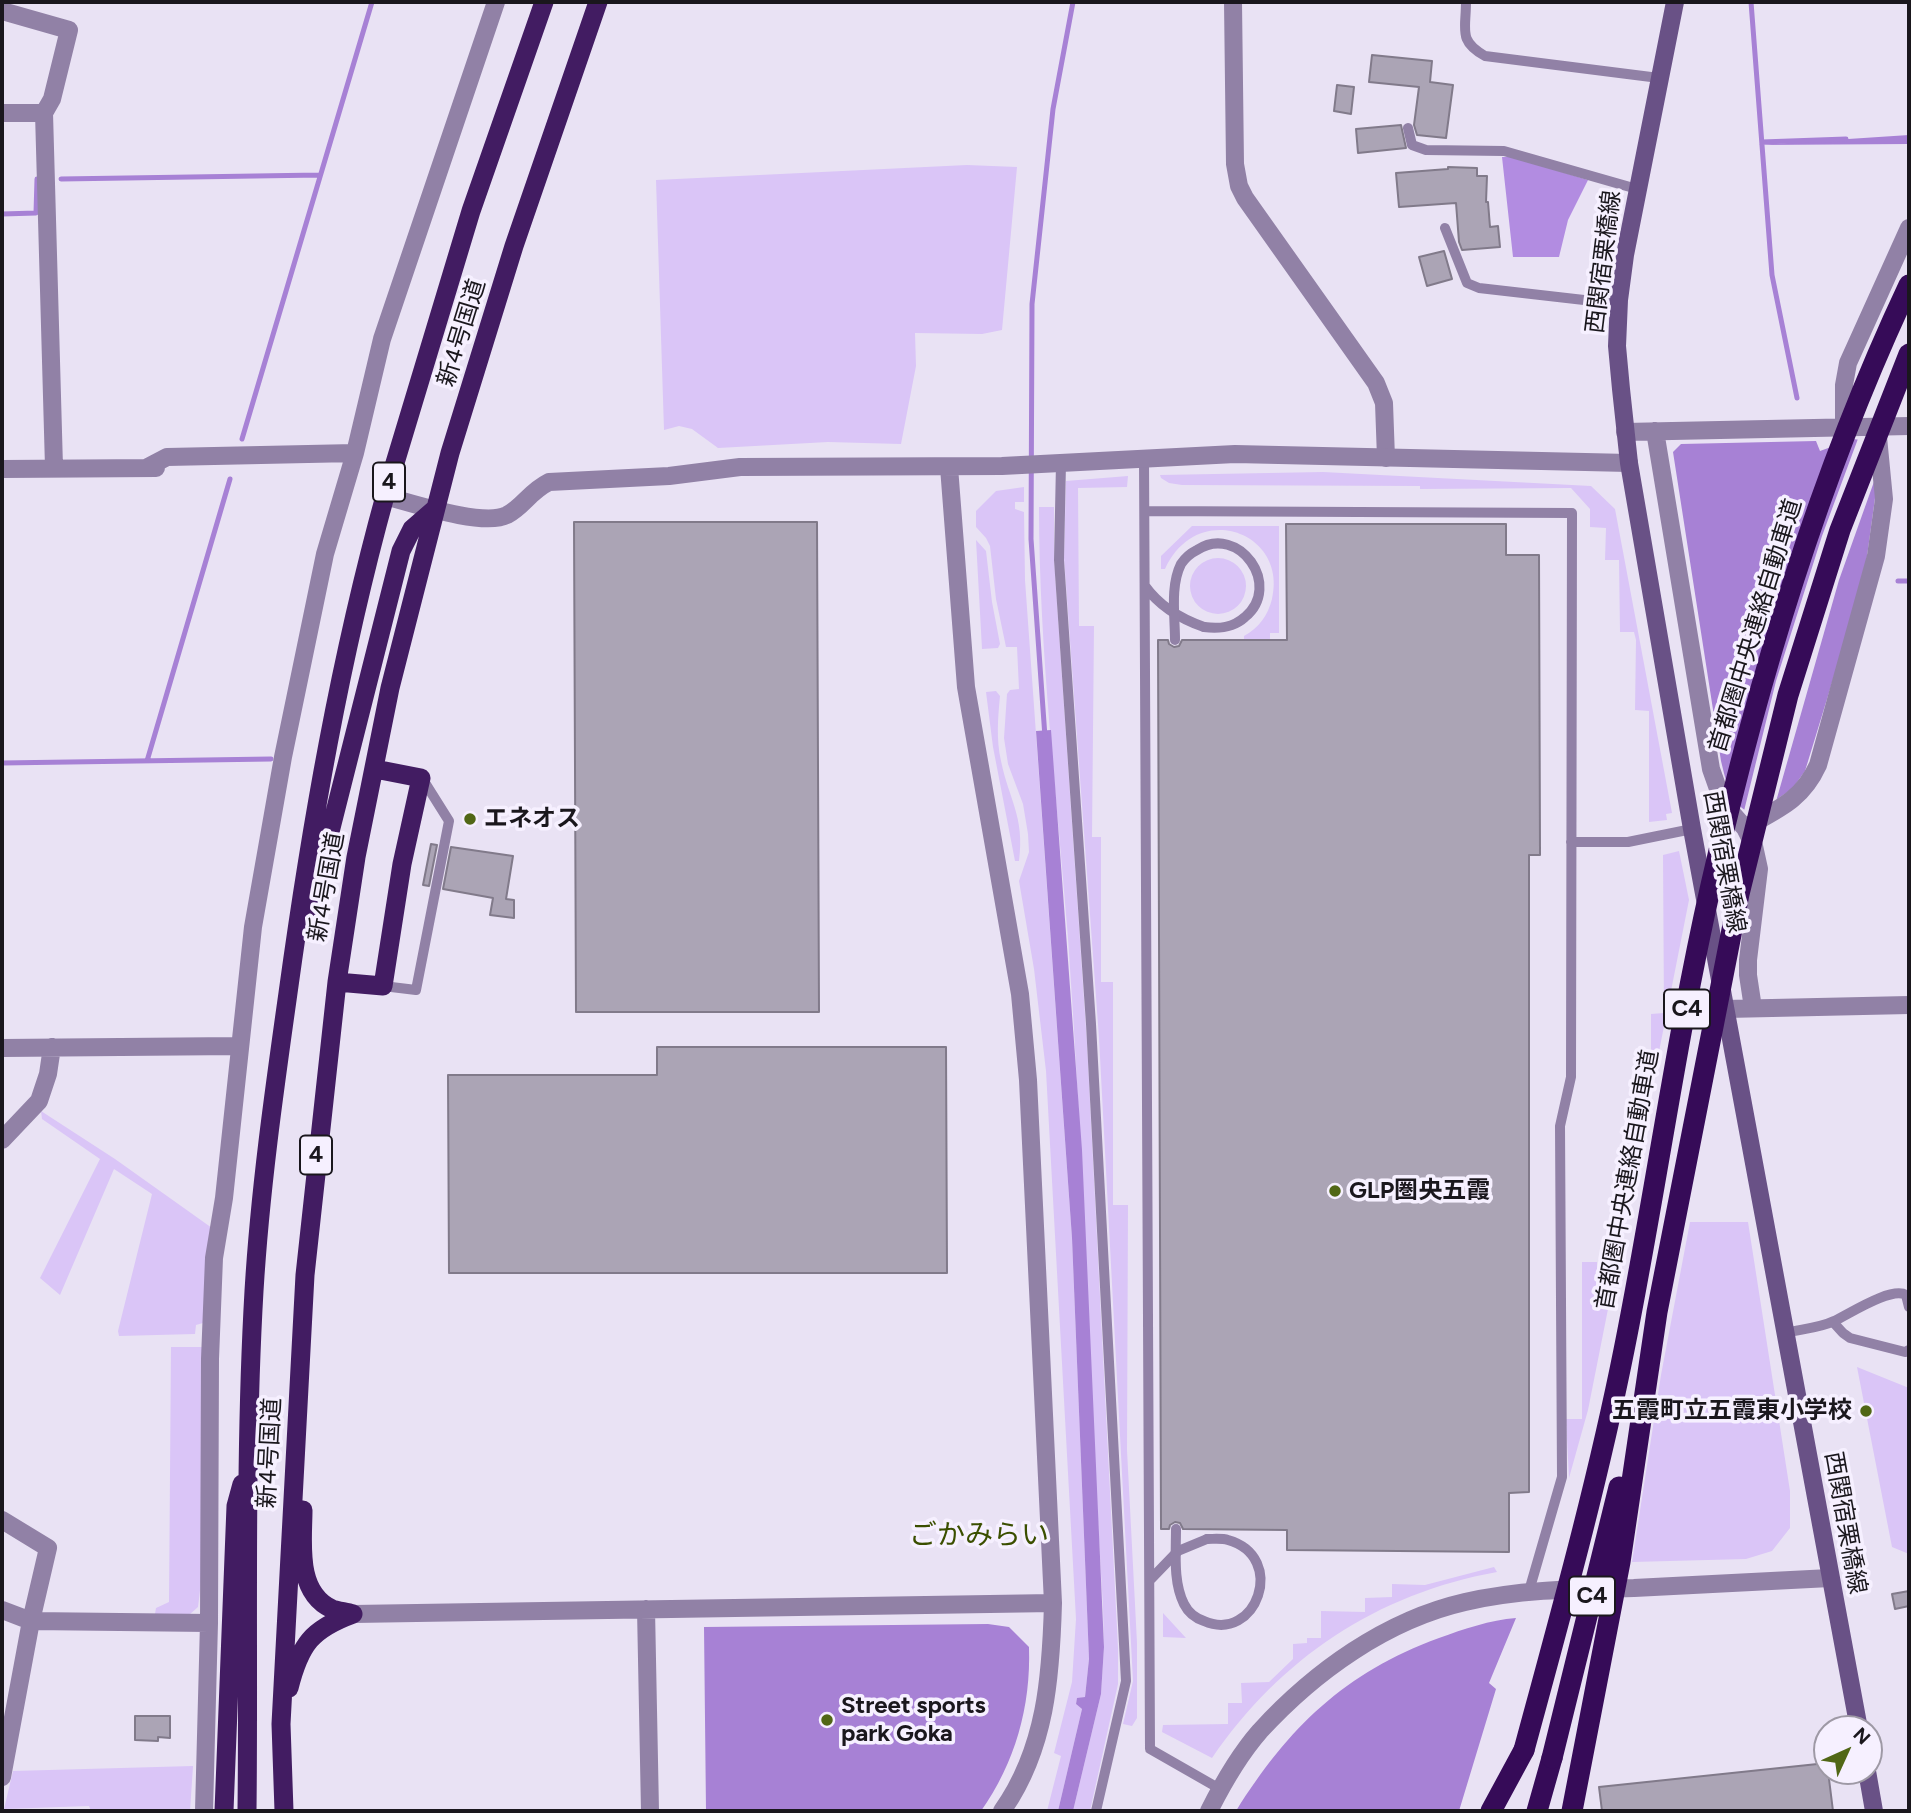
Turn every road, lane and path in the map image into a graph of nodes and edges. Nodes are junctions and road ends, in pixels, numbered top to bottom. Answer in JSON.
{"nodes":[{"id":1,"x":496,"y":2,"type":"edge"},
{"id":2,"x":544,"y":2,"type":"edge"},
{"id":3,"x":597,"y":2,"type":"edge"},
{"id":4,"x":1233,"y":2,"type":"edge"},
{"id":5,"x":1466,"y":2,"type":"edge"},
{"id":6,"x":1675,"y":2,"type":"edge"},
{"id":7,"x":2,"y":11,"type":"edge"},
{"id":8,"x":1659,"y":78,"type":"junction"},
{"id":9,"x":2,"y":113,"type":"edge"},
{"id":10,"x":44,"y":113,"type":"junction"},
{"id":11,"x":1408,"y":128,"type":"dead end"},
{"id":12,"x":1637,"y":189,"type":"junction"},
{"id":13,"x":1445,"y":228,"type":"dead end"},
{"id":14,"x":1909,"y":228,"type":"edge"},
{"id":15,"x":1909,"y":285,"type":"edge"},
{"id":16,"x":1619,"y":304,"type":"junction"},
{"id":17,"x":1909,"y":354,"type":"edge"},
{"id":18,"x":1877,"y":426,"type":"junction"},
{"id":19,"x":1909,"y":426,"type":"edge"},
{"id":20,"x":1844,"y":427,"type":"junction"},
{"id":21,"x":1655,"y":431,"type":"junction"},
{"id":22,"x":1625,"y":432,"type":"junction"},
{"id":23,"x":355,"y":453,"type":"junction"},
{"id":24,"x":1144,"y":458,"type":"junction"},
{"id":25,"x":1386,"y":458,"type":"junction"},
{"id":26,"x":1061,"y":463,"type":"junction"},
{"id":27,"x":1629,"y":463,"type":"junction"},
{"id":28,"x":54,"y":467,"type":"junction"},
{"id":29,"x":949,"y":467,"type":"junction"},
{"id":30,"x":146,"y":468,"type":"junction"},
{"id":31,"x":194,"y":468,"type":"dead end"},
{"id":32,"x":2,"y":469,"type":"edge"},
{"id":33,"x":385,"y":496,"type":"junction"},
{"id":34,"x":435,"y":509,"type":"junction"},
{"id":35,"x":1145,"y":511,"type":"junction"},
{"id":36,"x":1145,"y":586,"type":"junction"},
{"id":37,"x":1175,"y":640,"type":"dead end"},
{"id":38,"x":374,"y":769,"type":"junction"},
{"id":39,"x":421,"y":778,"type":"junction"},
{"id":40,"x":1745,"y":828,"type":"junction"},
{"id":41,"x":1692,"y":829,"type":"junction"},
{"id":42,"x":1571,"y":842,"type":"junction"},
{"id":43,"x":290,"y":977,"type":"junction"},
{"id":44,"x":337,"y":982,"type":"junction"},
{"id":45,"x":383,"y":986,"type":"junction"},
{"id":46,"x":1909,"y":1005,"type":"edge"},
{"id":47,"x":1753,"y":1008,"type":"junction"},
{"id":48,"x":1726,"y":1009,"type":"junction"},
{"id":49,"x":239,"y":1046,"type":"junction"},
{"id":50,"x":52,"y":1047,"type":"junction"},
{"id":51,"x":2,"y":1048,"type":"edge"},
{"id":52,"x":2,"y":1140,"type":"edge"},
{"id":53,"x":1909,"y":1307,"type":"edge"},
{"id":54,"x":1657,"y":1312,"type":"junction"},
{"id":55,"x":1833,"y":1322,"type":"junction"},
{"id":56,"x":1785,"y":1333,"type":"junction"},
{"id":57,"x":1909,"y":1350,"type":"edge"},
{"id":58,"x":297,"y":1400,"type":"junction"},
{"id":59,"x":249,"y":1457,"type":"junction"},
{"id":60,"x":2,"y":1520,"type":"edge"},
{"id":61,"x":1176,"y":1529,"type":"dead end"},
{"id":62,"x":1830,"y":1578,"type":"junction"},
{"id":63,"x":1149,"y":1581,"type":"junction"},
{"id":64,"x":1528,"y":1591,"type":"junction"},
{"id":65,"x":1053,"y":1603,"type":"junction"},
{"id":66,"x":2,"y":1609,"type":"edge"},
{"id":67,"x":646,"y":1609,"type":"junction"},
{"id":68,"x":353,"y":1614,"type":"junction"},
{"id":69,"x":31,"y":1621,"type":"junction"},
{"id":70,"x":209,"y":1623,"type":"junction"},
{"id":71,"x":1856,"y":1715,"type":"edge"},
{"id":72,"x":281,"y":1724,"type":"junction"},
{"id":73,"x":1524,"y":1750,"type":"junction"},
{"id":74,"x":2,"y":1777,"type":"edge"},
{"id":75,"x":1869,"y":1785,"type":"edge"},
{"id":76,"x":1220,"y":1789,"type":"junction"},
{"id":77,"x":204,"y":1811,"type":"edge"},
{"id":78,"x":224,"y":1811,"type":"edge"},
{"id":79,"x":247,"y":1811,"type":"edge"},
{"id":80,"x":284,"y":1811,"type":"edge"},
{"id":81,"x":650,"y":1811,"type":"edge"},
{"id":82,"x":1002,"y":1811,"type":"edge"},
{"id":83,"x":1097,"y":1811,"type":"edge"},
{"id":84,"x":1209,"y":1811,"type":"edge"},
{"id":85,"x":1491,"y":1811,"type":"edge"},
{"id":86,"x":1503,"y":1811,"type":"edge"},
{"id":87,"x":1537,"y":1811,"type":"edge"},
{"id":88,"x":1572,"y":1811,"type":"edge"},
{"id":89,"x":1874,"y":1811,"type":"edge"}],
"edges":[{"from":1,"to":23,"type":"street"},
{"from":2,"to":33,"type":"highway","name":"新4号国道","number":"4"},
{"from":3,"to":34,"type":"highway","name":"新4号国道","number":"4"},
{"from":4,"to":25,"type":"street"},
{"from":5,"to":8,"type":"lane"},
{"from":6,"to":8,"type":"main road","name":"西関宿栗橋線"},
{"from":7,"to":10,"type":"street"},
{"from":8,"to":12,"type":"main road","name":"西関宿栗橋線"},
{"from":9,"to":10,"type":"street"},
{"from":10,"to":28,"type":"street"},
{"from":11,"to":12,"type":"lane"},
{"from":12,"to":16,"type":"main road","name":"西関宿栗橋線"},
{"from":13,"to":16,"type":"lane"},
{"from":14,"to":20,"type":"street"},
{"from":15,"to":73,"type":"highway","name":"首都圏中央連絡自動車道","number":"C4","bridge":true},
{"from":16,"to":22,"type":"main road","name":"西関宿栗橋線"},
{"from":17,"to":54,"type":"highway","name":"首都圏中央連絡自動車道","number":"C4","bridge":true},
{"from":18,"to":19,"type":"street"},
{"from":18,"to":20,"type":"street"},
{"from":18,"to":40,"type":"street"},
{"from":20,"to":21,"type":"street"},
{"from":21,"to":22,"type":"street"},
{"from":21,"to":40,"type":"street"},
{"from":22,"to":27,"type":"main road","name":"西関宿栗橋線"},
{"from":23,"to":30,"type":"street"},
{"from":23,"to":49,"type":"street"},
{"from":24,"to":25,"type":"street"},
{"from":24,"to":26,"type":"street"},
{"from":24,"to":35,"type":"lane"},
{"from":25,"to":27,"type":"street"},
{"from":26,"to":29,"type":"street"},
{"from":26,"to":83,"type":"lane"},
{"from":27,"to":41,"type":"main road","name":"西関宿栗橋線"},
{"from":28,"to":30,"type":"street"},
{"from":28,"to":32,"type":"street"},
{"from":29,"to":34,"type":"street"},
{"from":29,"to":65,"type":"street"},
{"from":30,"to":31,"type":"street"},
{"from":33,"to":34,"type":"street"},
{"from":33,"to":43,"type":"highway","name":"新4号国道","number":"4"},
{"from":34,"to":38,"type":"highway","name":"新4号国道","number":"4"},
{"from":34,"to":43,"type":"highway"},
{"from":35,"to":36,"type":"lane"},
{"from":35,"to":42,"type":"lane"},
{"from":36,"to":37,"type":"lane","bridge":true},
{"from":36,"to":63,"type":"lane"},
{"from":38,"to":39,"type":"highway"},
{"from":38,"to":44,"type":"highway","name":"新4号国道","number":"4"},
{"from":39,"to":45,"type":"highway"},
{"from":39,"to":45,"type":"lane"},
{"from":40,"to":47,"type":"street"},
{"from":41,"to":42,"type":"lane"},
{"from":41,"to":48,"type":"main road","name":"西関宿栗橋線"},
{"from":42,"to":64,"type":"lane"},
{"from":43,"to":59,"type":"highway","name":"新4号国道","number":"4"},
{"from":44,"to":45,"type":"highway"},
{"from":44,"to":58,"type":"highway","name":"新4号国道","number":"4"},
{"from":46,"to":47,"type":"street"},
{"from":47,"to":48,"type":"street"},
{"from":48,"to":56,"type":"main road","name":"西関宿栗橋線"},
{"from":49,"to":50,"type":"street"},
{"from":49,"to":70,"type":"street"},
{"from":50,"to":51,"type":"street"},
{"from":50,"to":52,"type":"street"},
{"from":53,"to":55,"type":"lane"},
{"from":54,"to":87,"type":"highway","name":"首都圏中央連絡自動車道","number":"C4","bridge":true},
{"from":54,"to":88,"type":"highway","bridge":true},
{"from":55,"to":56,"type":"lane"},
{"from":55,"to":57,"type":"lane"},
{"from":56,"to":62,"type":"main road","name":"西関宿栗橋線"},
{"from":58,"to":68,"type":"highway"},
{"from":58,"to":72,"type":"highway","name":"新4号国道","number":"4"},
{"from":59,"to":78,"type":"highway"},
{"from":59,"to":79,"type":"highway","name":"新4号国道","number":"4"},
{"from":60,"to":69,"type":"street"},
{"from":61,"to":63,"type":"lane","bridge":true},
{"from":62,"to":64,"type":"street"},
{"from":62,"to":71,"type":"main road","name":"西関宿栗橋線"},
{"from":63,"to":76,"type":"lane"},
{"from":64,"to":76,"type":"street"},
{"from":65,"to":67,"type":"street"},
{"from":65,"to":82,"type":"street"},
{"from":66,"to":69,"type":"street"},
{"from":67,"to":68,"type":"street"},
{"from":67,"to":81,"type":"street"},
{"from":68,"to":72,"type":"highway"},
{"from":69,"to":70,"type":"street"},
{"from":69,"to":74,"type":"street"},
{"from":70,"to":77,"type":"street"},
{"from":72,"to":80,"type":"highway","name":"新4号国道","number":"4"},
{"from":73,"to":85,"type":"highway"},
{"from":73,"to":86,"type":"highway","name":"首都圏中央連絡自動車道","number":"C4"},
{"from":75,"to":89,"type":"main road"},
{"from":76,"to":84,"type":"street"}]}
